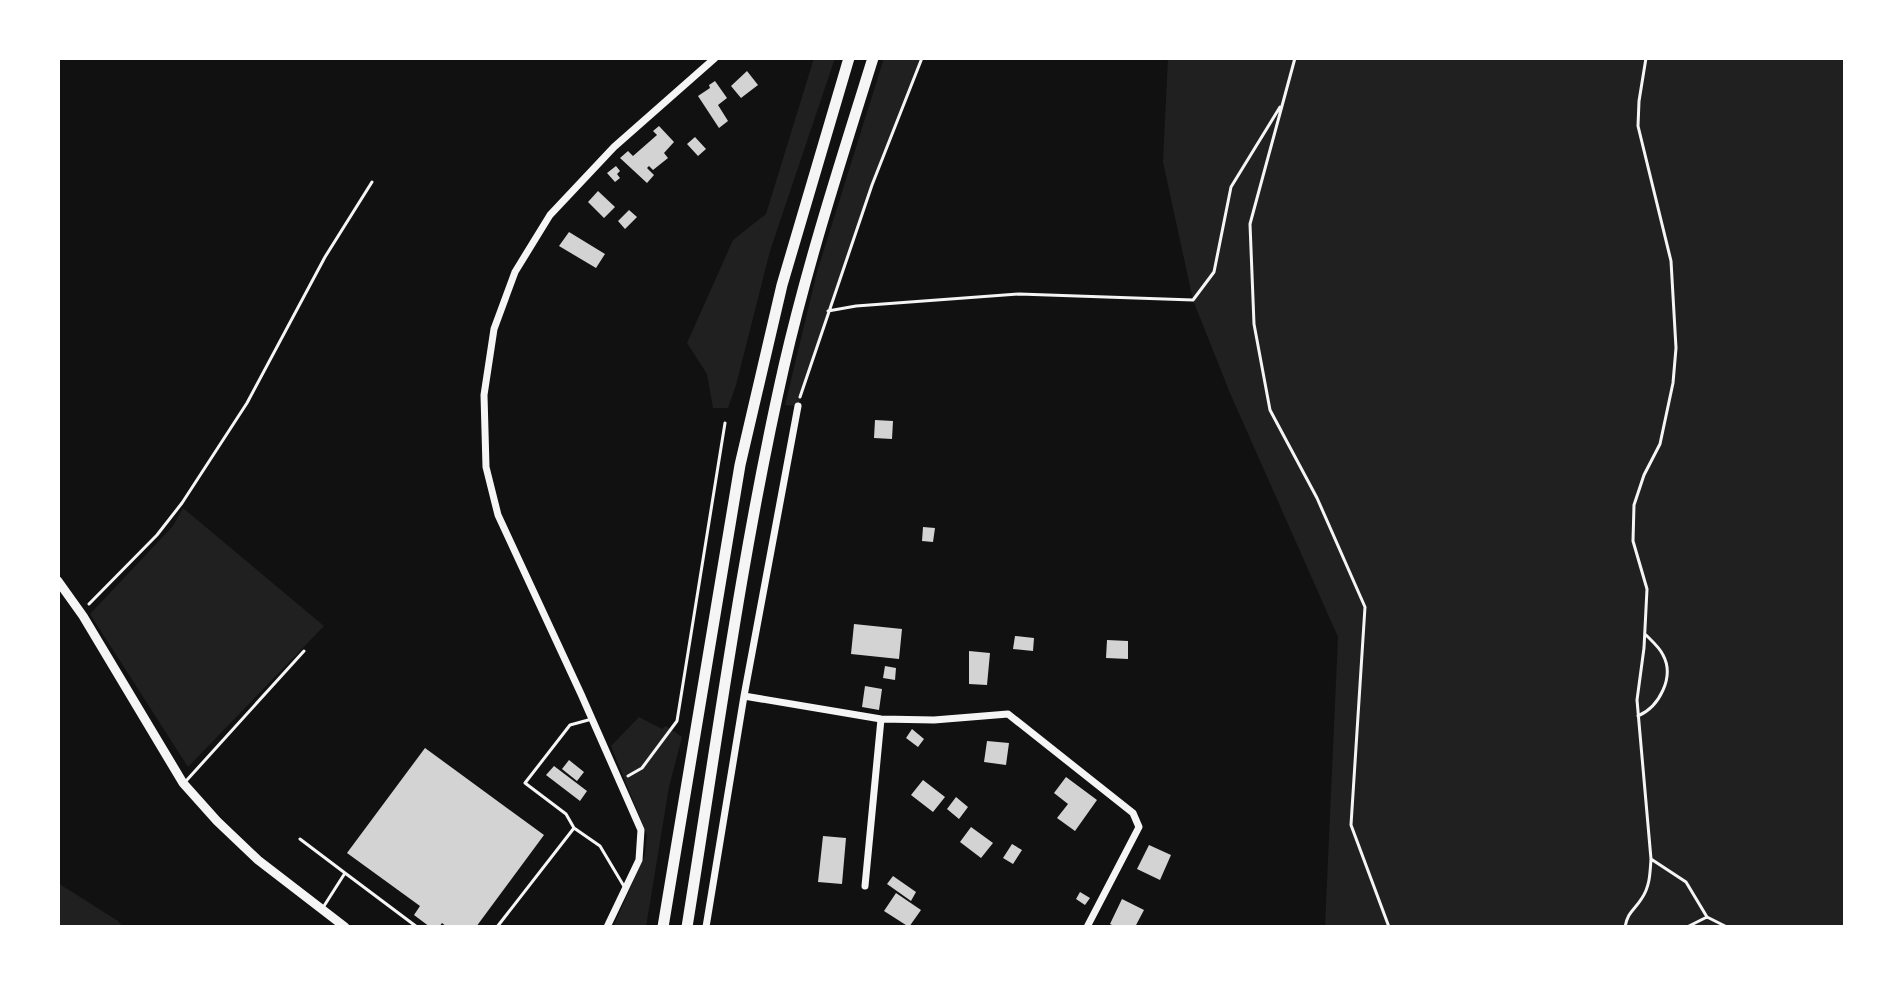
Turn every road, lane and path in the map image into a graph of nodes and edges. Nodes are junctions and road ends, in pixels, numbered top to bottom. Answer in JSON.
{"nodes":[{"id":1,"x":715,"y":58,"type":"edge"},
{"id":2,"x":849,"y":58,"type":"edge"},
{"id":3,"x":873,"y":58,"type":"edge"},
{"id":4,"x":922,"y":58,"type":"edge"},
{"id":5,"x":1295,"y":58,"type":"edge"},
{"id":6,"x":1646,"y":58,"type":"edge"},
{"id":7,"x":1282,"y":104,"type":"junction"},
{"id":8,"x":372,"y":182,"type":"dead end"},
{"id":9,"x":828,"y":311,"type":"junction"},
{"id":10,"x":798,"y":406,"type":"joint"},
{"id":11,"x":725,"y":423,"type":"dead end"},
{"id":12,"x":58,"y":581,"type":"edge"},
{"id":13,"x":80,"y":611,"type":"junction"},
{"id":14,"x":1645,"y":633,"type":"junction"},
{"id":15,"x":304,"y":651,"type":"dead end"},
{"id":16,"x":744,"y":696,"type":"junction"},
{"id":17,"x":1638,"y":716,"type":"junction"},
{"id":18,"x":592,"y":719,"type":"junction"},
{"id":19,"x":881,"y":719,"type":"junction"},
{"id":20,"x":619,"y":781,"type":"junction"},
{"id":21,"x":183,"y":783,"type":"junction"},
{"id":22,"x":574,"y":828,"type":"junction"},
{"id":23,"x":300,"y":839,"type":"dead end"},
{"id":24,"x":1651,"y":859,"type":"junction"},
{"id":25,"x":345,"y":873,"type":"junction"},
{"id":26,"x":865,"y":886,"type":"dead end"},
{"id":27,"x":625,"y":888,"type":"junction"},
{"id":28,"x":322,"y":909,"type":"junction"},
{"id":29,"x":1707,"y":917,"type":"junction"},
{"id":30,"x":345,"y":927,"type":"edge"},
{"id":31,"x":417,"y":927,"type":"edge"},
{"id":32,"x":497,"y":927,"type":"edge"},
{"id":33,"x":607,"y":927,"type":"edge"},
{"id":34,"x":663,"y":927,"type":"edge"},
{"id":35,"x":687,"y":927,"type":"edge"},
{"id":36,"x":706,"y":927,"type":"edge"},
{"id":37,"x":1087,"y":927,"type":"edge"},
{"id":38,"x":1389,"y":927,"type":"edge"},
{"id":39,"x":1625,"y":927,"type":"edge"},
{"id":40,"x":1687,"y":927,"type":"edge"},
{"id":41,"x":1727,"y":927,"type":"edge"}],
"edges":[{"from":1,"to":18,"type":"street"},
{"from":2,"to":34,"type":"main road"},
{"from":3,"to":35,"type":"main road"},
{"from":4,"to":9,"type":"path"},
{"from":5,"to":7,"type":"path"},
{"from":6,"to":14,"type":"path"},
{"from":7,"to":9,"type":"path"},
{"from":7,"to":38,"type":"path"},
{"from":8,"to":13,"type":"path"},
{"from":9,"to":10,"type":"path"},
{"from":10,"to":16,"type":"street"},
{"from":11,"to":20,"type":"path"},
{"from":12,"to":13,"type":"street"},
{"from":13,"to":21,"type":"street"},
{"from":14,"to":17,"type":"path"},
{"from":14,"to":17,"type":"path"},
{"from":15,"to":21,"type":"lane"},
{"from":16,"to":19,"type":"street"},
{"from":16,"to":36,"type":"street"},
{"from":17,"to":24,"type":"path"},
{"from":18,"to":20,"type":"street"},
{"from":18,"to":22,"type":"lane"},
{"from":19,"to":26,"type":"street"},
{"from":19,"to":37,"type":"street"},
{"from":20,"to":27,"type":"street"},
{"from":21,"to":28,"type":"street"},
{"from":22,"to":27,"type":"lane"},
{"from":22,"to":32,"type":"lane"},
{"from":23,"to":25,"type":"lane"},
{"from":24,"to":29,"type":"path"},
{"from":24,"to":39,"type":"path"},
{"from":25,"to":28,"type":"lane"},
{"from":25,"to":31,"type":"lane"},
{"from":27,"to":33,"type":"street"},
{"from":28,"to":30,"type":"street"},
{"from":29,"to":40,"type":"path"},
{"from":29,"to":41,"type":"path"}]}
